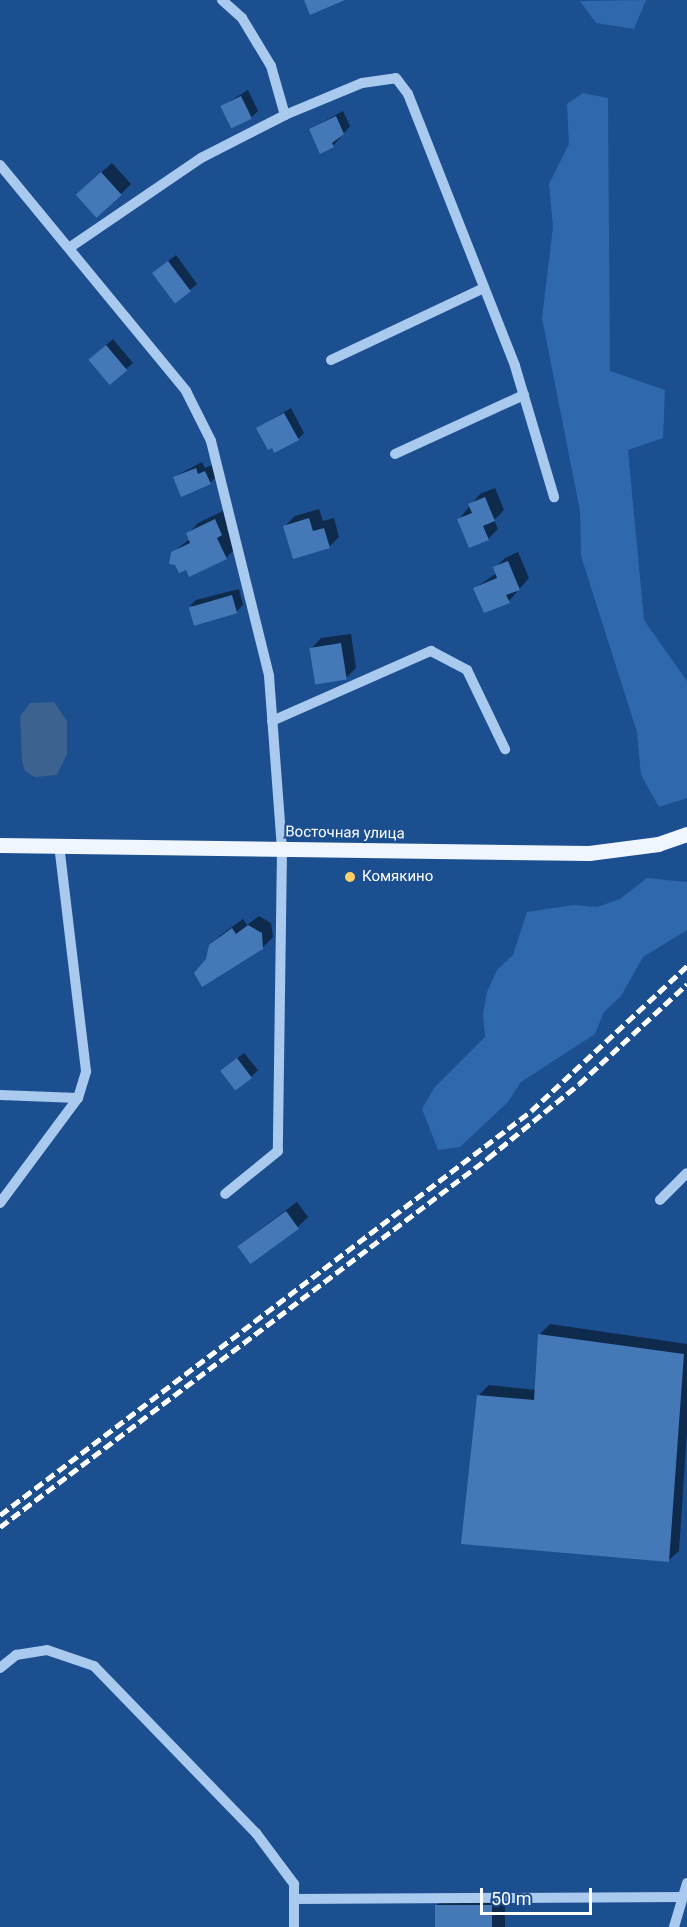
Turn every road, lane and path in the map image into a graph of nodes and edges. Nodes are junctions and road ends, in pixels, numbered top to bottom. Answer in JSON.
{"nodes":[{"id":1,"x":222,"y":0,"type":"edge"},
{"id":2,"x":285,"y":115,"type":"junction"},
{"id":3,"x":0,"y":165,"type":"edge"},
{"id":4,"x":69,"y":248,"type":"junction"},
{"id":5,"x":484,"y":288,"type":"junction"},
{"id":6,"x":331,"y":360,"type":"dead end"},
{"id":7,"x":524,"y":395,"type":"junction"},
{"id":8,"x":395,"y":454,"type":"dead end"},
{"id":9,"x":554,"y":497,"type":"dead end"},
{"id":10,"x":272,"y":721,"type":"junction"},
{"id":11,"x":505,"y":749,"type":"dead end"},
{"id":12,"x":687,"y":834,"type":"edge"},
{"id":13,"x":0,"y":845,"type":"edge"},
{"id":14,"x":58,"y":846,"type":"junction"},
{"id":15,"x":282,"y":850,"type":"junction"},
{"id":16,"x":0,"y":1095,"type":"edge"},
{"id":17,"x":78,"y":1098,"type":"junction"},
{"id":18,"x":687,"y":1173,"type":"edge"},
{"id":19,"x":225,"y":1194,"type":"dead end"},
{"id":20,"x":660,"y":1200,"type":"dead end"},
{"id":21,"x":0,"y":1203,"type":"edge"},
{"id":22,"x":0,"y":1668,"type":"edge"},
{"id":23,"x":687,"y":1884,"type":"edge"},
{"id":24,"x":682,"y":1897,"type":"junction"},
{"id":25,"x":294,"y":1899,"type":"junction"},
{"id":26,"x":294,"y":1927,"type":"edge"},
{"id":27,"x":674,"y":1927,"type":"edge"}],
"edges":[{"from":1,"to":2,"type":"street"},
{"from":2,"to":4,"type":"street"},
{"from":2,"to":5,"type":"street"},
{"from":3,"to":4,"type":"street"},
{"from":4,"to":10,"type":"street"},
{"from":5,"to":6,"type":"street"},
{"from":5,"to":7,"type":"street"},
{"from":7,"to":8,"type":"street"},
{"from":7,"to":9,"type":"street"},
{"from":10,"to":11,"type":"street"},
{"from":10,"to":15,"type":"street"},
{"from":12,"to":15,"type":"main road","name":"Восточная улица"},
{"from":13,"to":14,"type":"main road","name":"Восточная улица"},
{"from":14,"to":15,"type":"main road","name":"Восточная улица"},
{"from":14,"to":17,"type":"street"},
{"from":15,"to":19,"type":"street"},
{"from":16,"to":17,"type":"street"},
{"from":17,"to":21,"type":"street"},
{"from":18,"to":20,"type":"street"},
{"from":22,"to":25,"type":"street"},
{"from":23,"to":24,"type":"street"},
{"from":24,"to":25,"type":"street"},
{"from":24,"to":27,"type":"street"},
{"from":25,"to":26,"type":"street"}]}
